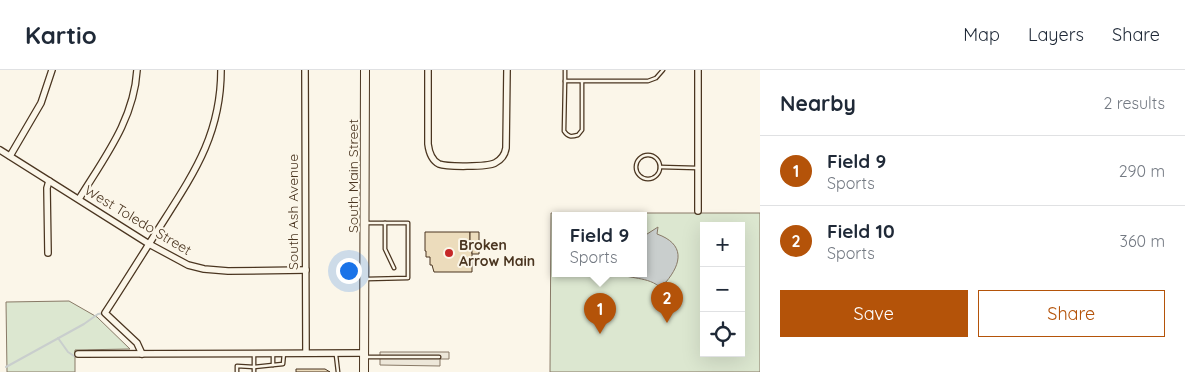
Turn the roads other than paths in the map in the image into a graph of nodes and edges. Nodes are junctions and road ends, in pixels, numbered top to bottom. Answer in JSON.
{"nodes":[{"id":1,"x":52,"y":70,"type":"edge"},
{"id":2,"x":137,"y":70,"type":"edge"},
{"id":3,"x":221,"y":70,"type":"edge"},
{"id":4,"x":305,"y":70,"type":"edge"},
{"id":5,"x":365,"y":70,"type":"edge"},
{"id":6,"x":428,"y":70,"type":"edge"},
{"id":7,"x":507,"y":70,"type":"edge"},
{"id":8,"x":566,"y":70,"type":"edge"},
{"id":9,"x":663,"y":70,"type":"edge"},
{"id":10,"x":698,"y":70,"type":"edge"},
{"id":11,"x":565,"y":81,"type":"junction"},
{"id":12,"x":582,"y":82,"type":"junction"},
{"id":13,"x":0,"y":150,"type":"edge"},
{"id":14,"x":10,"y":156,"type":"junction"},
{"id":15,"x":660,"y":167,"type":"junction"},
{"id":16,"x":698,"y":168,"type":"junction"},
{"id":17,"x":49,"y":181,"type":"junction"},
{"id":18,"x":79,"y":199,"type":"junction"},
{"id":19,"x":698,"y":211,"type":"dead end"},
{"id":20,"x":366,"y":223,"type":"junction"},
{"id":21,"x":385,"y":223,"type":"junction"},
{"id":22,"x":149,"y":244,"type":"junction"},
{"id":23,"x":48,"y":253,"type":"dead end"},
{"id":24,"x":394,"y":268,"type":"dead end"},
{"id":25,"x":306,"y":270,"type":"junction"},
{"id":26,"x":365,"y":279,"type":"junction"},
{"id":27,"x":254,"y":353,"type":"junction"},
{"id":28,"x":273,"y":353,"type":"junction"},
{"id":29,"x":284,"y":353,"type":"junction"},
{"id":30,"x":306,"y":353,"type":"junction"},
{"id":31,"x":336,"y":353,"type":"junction"},
{"id":32,"x":78,"y":354,"type":"dead end"},
{"id":33,"x":142,"y":354,"type":"junction"},
{"id":34,"x":364,"y":355,"type":"junction"},
{"id":35,"x":439,"y":357,"type":"dead end"},
{"id":36,"x":273,"y":365,"type":"junction"},
{"id":37,"x":254,"y":367,"type":"junction"},
{"id":38,"x":237,"y":372,"type":"edge"},
{"id":39,"x":254,"y":372,"type":"edge"},
{"id":40,"x":338,"y":372,"type":"edge"},
{"id":41,"x":364,"y":372,"type":"edge"}],
"edges":[{"from":1,"to":14,"type":"street"},
{"from":2,"to":18,"type":"street"},
{"from":3,"to":22,"type":"street"},
{"from":4,"to":25,"type":"street","name":"South Ash Avenue"},
{"from":5,"to":20,"type":"street","name":"South Main Street"},
{"from":6,"to":7,"type":"street"},
{"from":8,"to":11,"type":"lane"},
{"from":9,"to":12,"type":"lane"},
{"from":10,"to":16,"type":"street"},
{"from":11,"to":12,"type":"lane"},
{"from":11,"to":12,"type":"lane"},
{"from":13,"to":14,"type":"street","name":"West Toledo Street"},
{"from":14,"to":17,"type":"street","name":"West Toledo Street"},
{"from":15,"to":15,"type":"lane"},
{"from":15,"to":16,"type":"lane"},
{"from":16,"to":19,"type":"street"},
{"from":17,"to":18,"type":"street","name":"West Toledo Street"},
{"from":17,"to":23,"type":"street"},
{"from":18,"to":22,"type":"street","name":"West Toledo Street"},
{"from":20,"to":21,"type":"lane"},
{"from":20,"to":26,"type":"street","name":"South Main Street"},
{"from":21,"to":24,"type":"lane"},
{"from":21,"to":26,"type":"lane"},
{"from":22,"to":25,"type":"street","name":"West Toledo Street"},
{"from":22,"to":33,"type":"street"},
{"from":25,"to":30,"type":"street","name":"South Ash Avenue"},
{"from":26,"to":34,"type":"street","name":"South Main Street"},
{"from":27,"to":28,"type":"street"},
{"from":27,"to":33,"type":"street"},
{"from":27,"to":37,"type":"lane"},
{"from":28,"to":29,"type":"street"},
{"from":28,"to":36,"type":"lane"},
{"from":29,"to":30,"type":"street"},
{"from":29,"to":36,"type":"lane"},
{"from":30,"to":31,"type":"street"},
{"from":31,"to":34,"type":"street"},
{"from":31,"to":40,"type":"lane"},
{"from":32,"to":33,"type":"street"},
{"from":34,"to":35,"type":"lane"},
{"from":34,"to":41,"type":"street","name":"South Main Street"},
{"from":36,"to":37,"type":"lane"},
{"from":37,"to":38,"type":"lane"},
{"from":37,"to":39,"type":"lane"}]}
